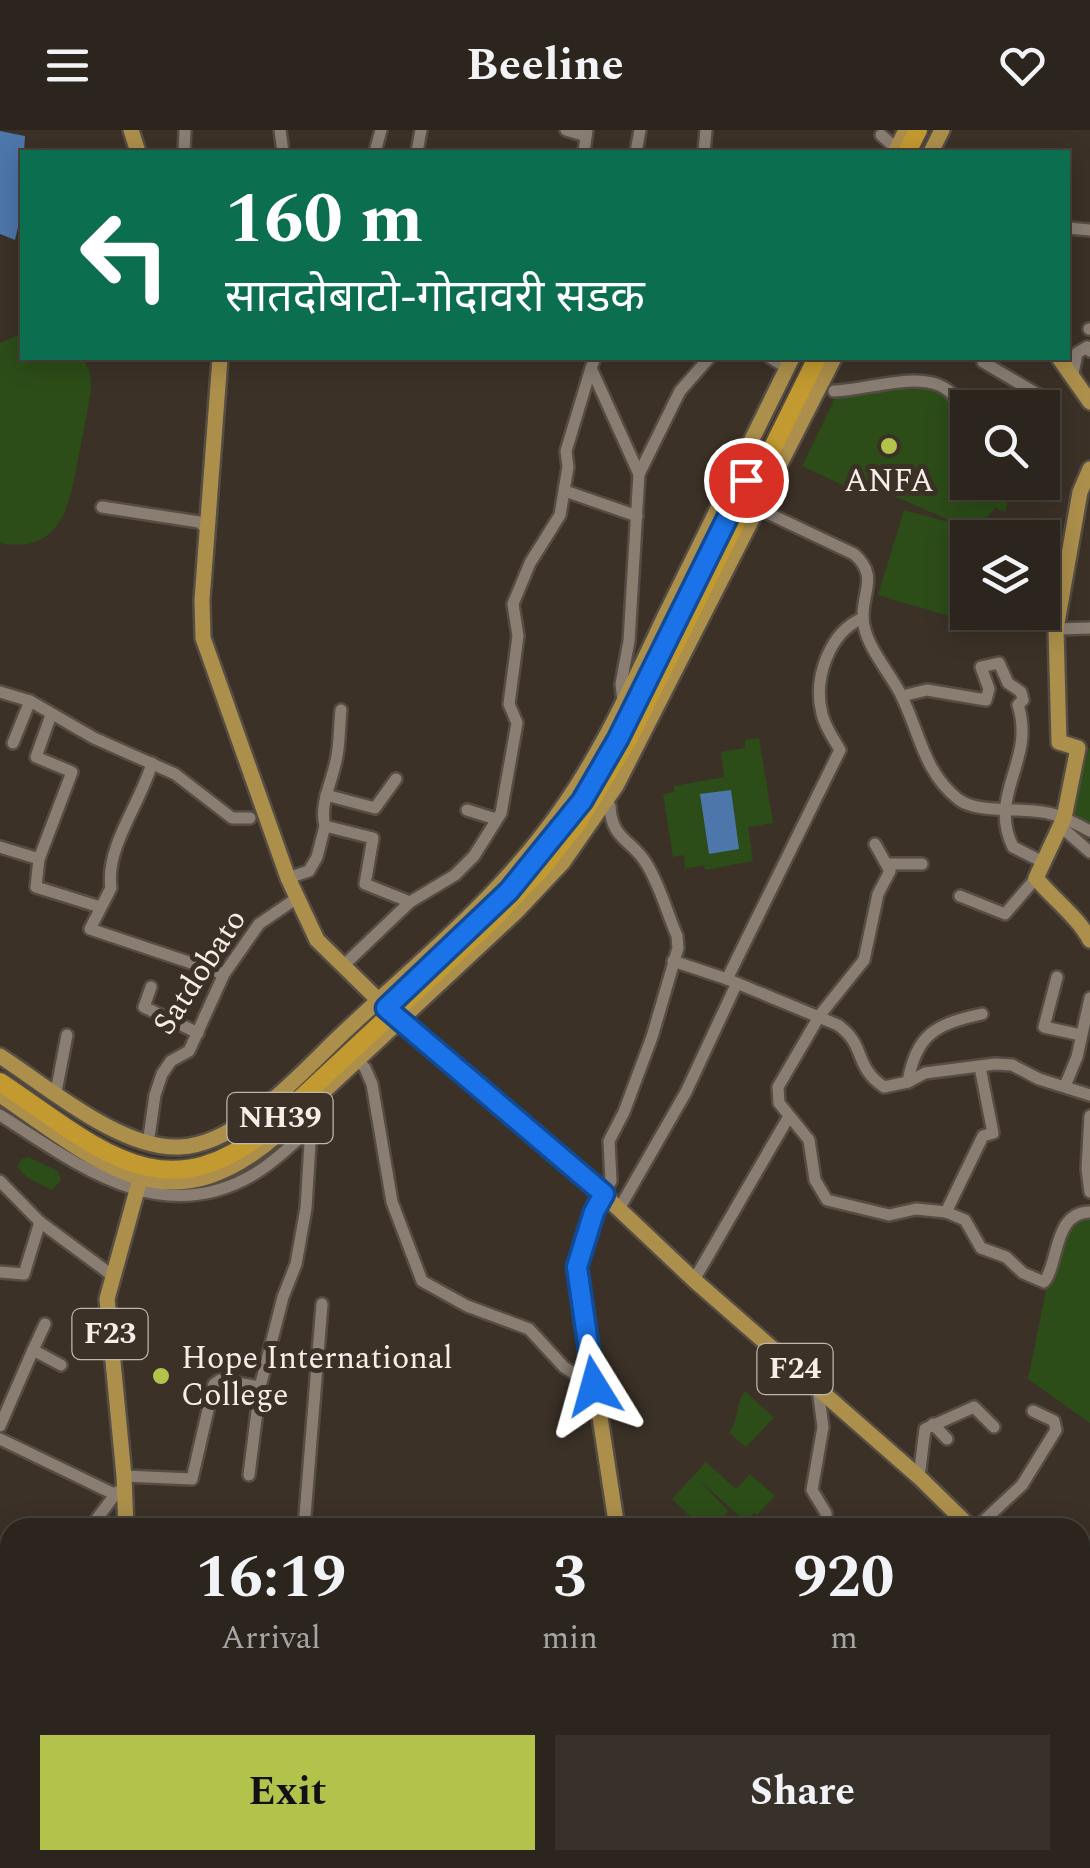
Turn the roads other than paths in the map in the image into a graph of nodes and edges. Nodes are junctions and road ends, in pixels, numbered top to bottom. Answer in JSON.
{"nodes":[{"id":1,"x":566,"y":130,"type":"edge"},
{"id":2,"x":918,"y":130,"type":"edge"},
{"id":3,"x":587,"y":133,"type":"edge"},
{"id":4,"x":881,"y":135,"type":"dead end"},
{"id":5,"x":899,"y":150,"type":"edge"},
{"id":6,"x":901,"y":150,"type":"edge"},
{"id":7,"x":1090,"y":351,"type":"edge"},
{"id":8,"x":220,"y":360,"type":"edge"},
{"id":9,"x":707,"y":360,"type":"edge"},
{"id":10,"x":805,"y":360,"type":"edge"},
{"id":11,"x":816,"y":360,"type":"edge"},
{"id":12,"x":833,"y":360,"type":"edge"},
{"id":13,"x":983,"y":360,"type":"edge"},
{"id":14,"x":1061,"y":360,"type":"edge"},
{"id":15,"x":593,"y":363,"type":"edge"},
{"id":16,"x":790,"y":363,"type":"edge"},
{"id":17,"x":1073,"y":374,"type":"junction"},
{"id":18,"x":834,"y":390,"type":"dead end"},
{"id":19,"x":1031,"y":390,"type":"edge"},
{"id":20,"x":950,"y":393,"type":"edge"},
{"id":21,"x":1090,"y":402,"type":"edge"},
{"id":22,"x":1090,"y":469,"type":"edge"},
{"id":23,"x":640,"y":474,"type":"junction"},
{"id":24,"x":565,"y":491,"type":"junction"},
{"id":25,"x":102,"y":507,"type":"dead end"},
{"id":26,"x":758,"y":508,"type":"junction"},
{"id":27,"x":637,"y":516,"type":"junction"},
{"id":28,"x":206,"y":529,"type":"junction"},
{"id":29,"x":1060,"y":605,"type":"edge"},
{"id":30,"x":862,"y":618,"type":"junction"},
{"id":31,"x":1060,"y":628,"type":"edge"},
{"id":32,"x":1090,"y":628,"type":"edge"},
{"id":33,"x":1056,"y":630,"type":"edge"},
{"id":34,"x":0,"y":692,"type":"edge"},
{"id":35,"x":902,"y":696,"type":"junction"},
{"id":36,"x":30,"y":701,"type":"junction"},
{"id":37,"x":624,"y":704,"type":"junction"},
{"id":38,"x":341,"y":710,"type":"dead end"},
{"id":39,"x":52,"y":715,"type":"junction"},
{"id":40,"x":13,"y":743,"type":"dead end"},
{"id":41,"x":1084,"y":746,"type":"edge"},
{"id":42,"x":152,"y":763,"type":"junction"},
{"id":43,"x":396,"y":778,"type":"dead end"},
{"id":44,"x":326,"y":795,"type":"junction"},
{"id":45,"x":606,"y":802,"type":"junction"},
{"id":46,"x":1003,"y":809,"type":"junction"},
{"id":47,"x":467,"y":810,"type":"dead end"},
{"id":48,"x":250,"y":818,"type":"dead end"},
{"id":49,"x":496,"y":819,"type":"junction"},
{"id":50,"x":1062,"y":822,"type":"junction"},
{"id":51,"x":325,"y":826,"type":"junction"},
{"id":52,"x":1090,"y":830,"type":"edge"},
{"id":53,"x":876,"y":844,"type":"dead end"},
{"id":54,"x":0,"y":847,"type":"edge"},
{"id":55,"x":1090,"y":852,"type":"edge"},
{"id":56,"x":39,"y":859,"type":"junction"},
{"id":57,"x":1043,"y":862,"type":"junction"},
{"id":58,"x":888,"y":864,"type":"junction"},
{"id":59,"x":922,"y":864,"type":"dead end"},
{"id":60,"x":288,"y":878,"type":"junction"},
{"id":61,"x":1036,"y":878,"type":"junction"},
{"id":62,"x":960,"y":896,"type":"dead end"},
{"id":63,"x":297,"y":898,"type":"junction"},
{"id":64,"x":410,"y":902,"type":"junction"},
{"id":65,"x":100,"y":906,"type":"junction"},
{"id":66,"x":1090,"y":940,"type":"edge"},
{"id":67,"x":674,"y":961,"type":"junction"},
{"id":68,"x":344,"y":965,"type":"junction"},
{"id":69,"x":224,"y":974,"type":"junction"},
{"id":70,"x":1057,"y":978,"type":"dead end"},
{"id":71,"x":731,"y":982,"type":"junction"},
{"id":72,"x":151,"y":986,"type":"dead end"},
{"id":73,"x":1090,"y":998,"type":"edge"},
{"id":74,"x":389,"y":1011,"type":"junction"},
{"id":75,"x":982,"y":1014,"type":"dead end"},
{"id":76,"x":820,"y":1015,"type":"junction"},
{"id":77,"x":198,"y":1033,"type":"junction"},
{"id":78,"x":67,"y":1035,"type":"dead end"},
{"id":79,"x":1081,"y":1035,"type":"junction"},
{"id":80,"x":0,"y":1056,"type":"edge"},
{"id":81,"x":358,"y":1060,"type":"junction"},
{"id":82,"x":980,"y":1067,"type":"junction"},
{"id":83,"x":0,"y":1070,"type":"edge"},
{"id":84,"x":0,"y":1082,"type":"edge"},
{"id":85,"x":908,"y":1082,"type":"junction"},
{"id":86,"x":1065,"y":1086,"type":"junction"},
{"id":87,"x":56,"y":1092,"type":"junction"},
{"id":88,"x":0,"y":1094,"type":"edge"},
{"id":89,"x":1090,"y":1095,"type":"edge"},
{"id":90,"x":0,"y":1114,"type":"edge"},
{"id":91,"x":1090,"y":1116,"type":"edge"},
{"id":92,"x":788,"y":1118,"type":"junction"},
{"id":93,"x":292,"y":1122,"type":"junction"},
{"id":94,"x":311,"y":1127,"type":"junction"},
{"id":95,"x":143,"y":1168,"type":"junction"},
{"id":96,"x":0,"y":1181,"type":"edge"},
{"id":97,"x":1090,"y":1192,"type":"edge"},
{"id":98,"x":604,"y":1194,"type":"junction"},
{"id":99,"x":618,"y":1208,"type":"junction"},
{"id":100,"x":946,"y":1212,"type":"junction"},
{"id":101,"x":1090,"y":1212,"type":"edge"},
{"id":102,"x":40,"y":1222,"type":"junction"},
{"id":103,"x":0,"y":1272,"type":"edge"},
{"id":104,"x":113,"y":1276,"type":"junction"},
{"id":105,"x":694,"y":1280,"type":"junction"},
{"id":106,"x":322,"y":1304,"type":"dead end"},
{"id":107,"x":44,"y":1324,"type":"dead end"},
{"id":108,"x":33,"y":1350,"type":"junction"},
{"id":109,"x":60,"y":1365,"type":"dead end"},
{"id":110,"x":594,"y":1386,"type":"junction"},
{"id":111,"x":260,"y":1387,"type":"junction"},
{"id":112,"x":818,"y":1389,"type":"junction"},
{"id":113,"x":1034,"y":1410,"type":"dead end"},
{"id":114,"x":933,"y":1424,"type":"junction"},
{"id":115,"x":0,"y":1426,"type":"edge"},
{"id":116,"x":994,"y":1426,"type":"dead end"},
{"id":117,"x":0,"y":1439,"type":"edge"},
{"id":118,"x":946,"y":1440,"type":"dead end"},
{"id":119,"x":249,"y":1475,"type":"dead end"},
{"id":120,"x":919,"y":1477,"type":"junction"},
{"id":121,"x":121,"y":1486,"type":"junction"},
{"id":122,"x":97,"y":1518,"type":"edge"},
{"id":123,"x":125,"y":1518,"type":"edge"},
{"id":124,"x":305,"y":1518,"type":"edge"},
{"id":125,"x":615,"y":1518,"type":"edge"},
{"id":126,"x":826,"y":1518,"type":"edge"},
{"id":127,"x":960,"y":1518,"type":"edge"},
{"id":128,"x":979,"y":1518,"type":"edge"}],
"edges":[{"from":1,"to":3,"type":"street"},
{"from":2,"to":6,"type":"highway"},
{"from":4,"to":5,"type":"street"},
{"from":7,"to":17,"type":"street"},
{"from":8,"to":28,"type":"main road"},
{"from":9,"to":23,"type":"street"},
{"from":10,"to":74,"type":"highway","number":"NH39"},
{"from":11,"to":74,"type":"highway","number":"NH39"},
{"from":12,"to":26,"type":"main road"},
{"from":13,"to":19,"type":"street"},
{"from":14,"to":17,"type":"main road"},
{"from":15,"to":23,"type":"street"},
{"from":15,"to":24,"type":"street"},
{"from":16,"to":37,"type":"main road"},
{"from":17,"to":21,"type":"main road"},
{"from":18,"to":20,"type":"street"},
{"from":22,"to":29,"type":"main road"},
{"from":23,"to":27,"type":"street"},
{"from":24,"to":27,"type":"street"},
{"from":24,"to":49,"type":"street"},
{"from":25,"to":28,"type":"street"},
{"from":26,"to":30,"type":"street"},
{"from":26,"to":45,"type":"main road"},
{"from":27,"to":37,"type":"street"},
{"from":28,"to":60,"type":"main road"},
{"from":30,"to":35,"type":"street"},
{"from":30,"to":71,"type":"street"},
{"from":31,"to":32,"type":"street"},
{"from":33,"to":41,"type":"main road"},
{"from":34,"to":36,"type":"street"},
{"from":35,"to":46,"type":"street"},
{"from":35,"to":46,"type":"street"},
{"from":36,"to":39,"type":"street"},
{"from":36,"to":40,"type":"street"},
{"from":37,"to":74,"type":"main road"},
{"from":38,"to":44,"type":"street"},
{"from":39,"to":42,"type":"street"},
{"from":39,"to":56,"type":"street"},
{"from":41,"to":50,"type":"main road"},
{"from":42,"to":48,"type":"street"},
{"from":42,"to":65,"type":"street"},
{"from":43,"to":44,"type":"street"},
{"from":44,"to":51,"type":"street"},
{"from":45,"to":67,"type":"street"},
{"from":45,"to":74,"type":"main road"},
{"from":46,"to":50,"type":"street"},
{"from":46,"to":57,"type":"street"},
{"from":47,"to":49,"type":"street"},
{"from":49,"to":64,"type":"street"},
{"from":50,"to":52,"type":"street"},
{"from":50,"to":55,"type":"street"},
{"from":50,"to":57,"type":"main road"},
{"from":51,"to":60,"type":"street"},
{"from":51,"to":64,"type":"street"},
{"from":53,"to":58,"type":"street"},
{"from":54,"to":56,"type":"street"},
{"from":56,"to":65,"type":"street"},
{"from":57,"to":61,"type":"main road"},
{"from":58,"to":59,"type":"street"},
{"from":58,"to":76,"type":"street"},
{"from":60,"to":63,"type":"main road"},
{"from":61,"to":62,"type":"street"},
{"from":61,"to":66,"type":"main road"},
{"from":63,"to":68,"type":"main road"},
{"from":63,"to":69,"type":"street","name":"Satdobato"},
{"from":64,"to":68,"type":"street"},
{"from":65,"to":69,"type":"street"},
{"from":67,"to":71,"type":"street"},
{"from":67,"to":98,"type":"street"},
{"from":68,"to":74,"type":"main road"},
{"from":69,"to":77,"type":"street","name":"Satdobato"},
{"from":70,"to":79,"type":"street"},
{"from":71,"to":76,"type":"street"},
{"from":71,"to":99,"type":"street"},
{"from":72,"to":77,"type":"street"},
{"from":73,"to":79,"type":"street"},
{"from":74,"to":81,"type":"main road"},
{"from":74,"to":95,"type":"highway","number":"NH39"},
{"from":74,"to":98,"type":"main road","number":"F24"},
{"from":75,"to":85,"type":"street"},
{"from":76,"to":85,"type":"street"},
{"from":76,"to":92,"type":"street"},
{"from":77,"to":95,"type":"street","name":"Satdobato"},
{"from":78,"to":87,"type":"street"},
{"from":79,"to":86,"type":"street"},
{"from":80,"to":87,"type":"main road"},
{"from":81,"to":93,"type":"main road"},
{"from":81,"to":110,"type":"street"},
{"from":82,"to":85,"type":"street"},
{"from":82,"to":86,"type":"street"},
{"from":82,"to":100,"type":"street"},
{"from":83,"to":95,"type":"highway","number":"NH39"},
{"from":84,"to":95,"type":"highway","number":"NH39"},
{"from":86,"to":89,"type":"street"},
{"from":87,"to":95,"type":"main road"},
{"from":88,"to":95,"type":"main road"},
{"from":90,"to":95,"type":"street"},
{"from":91,"to":97,"type":"street"},
{"from":92,"to":100,"type":"street"},
{"from":92,"to":105,"type":"street"},
{"from":93,"to":94,"type":"street"},
{"from":93,"to":95,"type":"main road"},
{"from":94,"to":95,"type":"street"},
{"from":94,"to":111,"type":"street"},
{"from":95,"to":104,"type":"main road","number":"F23"},
{"from":96,"to":102,"type":"street"},
{"from":98,"to":99,"type":"main road","number":"F24"},
{"from":98,"to":110,"type":"main road"},
{"from":99,"to":105,"type":"main road","number":"F24"},
{"from":100,"to":101,"type":"street"},
{"from":102,"to":103,"type":"street"},
{"from":102,"to":104,"type":"street"},
{"from":104,"to":121,"type":"main road","number":"F23"},
{"from":105,"to":112,"type":"main road","number":"F24"},
{"from":106,"to":124,"type":"street"},
{"from":107,"to":108,"type":"street"},
{"from":108,"to":109,"type":"street"},
{"from":108,"to":115,"type":"street"},
{"from":110,"to":125,"type":"main road"},
{"from":111,"to":119,"type":"street"},
{"from":111,"to":121,"type":"street"},
{"from":112,"to":120,"type":"main road","number":"F24"},
{"from":112,"to":126,"type":"street"},
{"from":113,"to":128,"type":"street"},
{"from":114,"to":116,"type":"street"},
{"from":114,"to":118,"type":"street"},
{"from":114,"to":120,"type":"street"},
{"from":117,"to":121,"type":"street"},
{"from":120,"to":127,"type":"main road","number":"F24"},
{"from":121,"to":122,"type":"street"},
{"from":121,"to":123,"type":"main road","number":"F23"}]}
